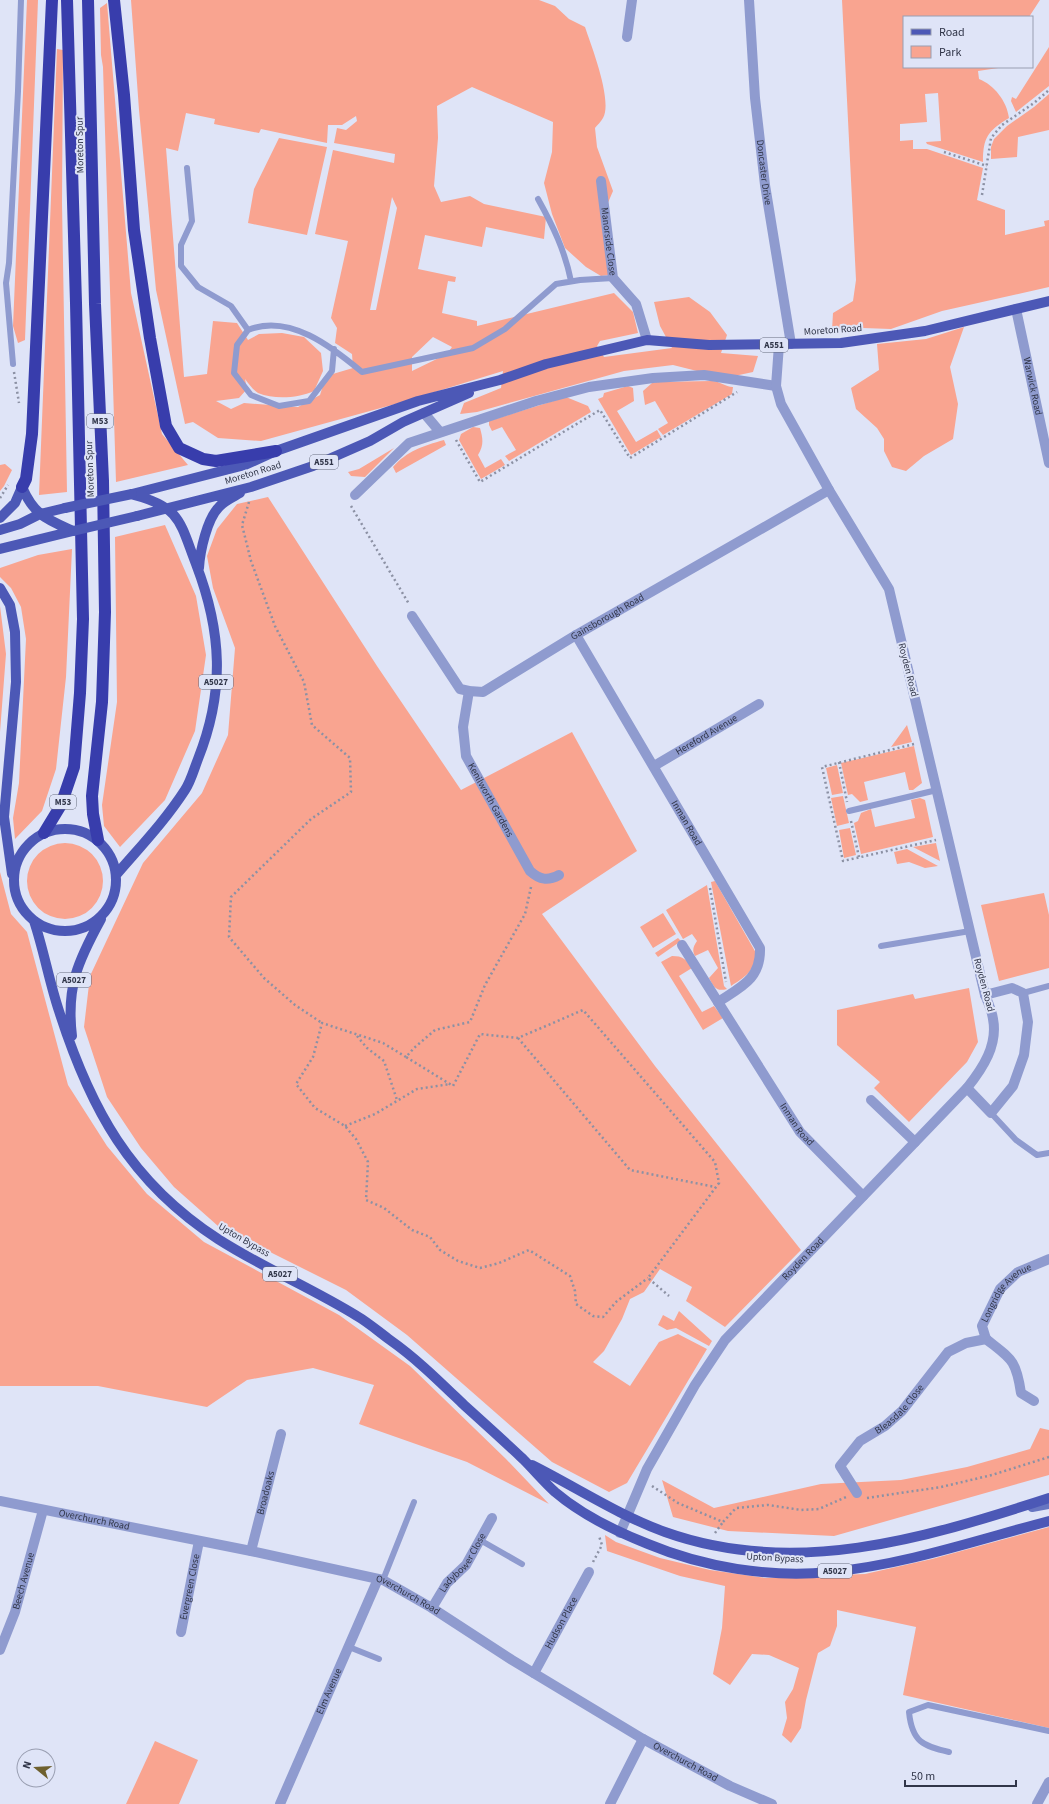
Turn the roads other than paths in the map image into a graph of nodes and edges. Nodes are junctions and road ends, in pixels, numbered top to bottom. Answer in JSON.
{"nodes":[{"id":1,"x":21,"y":0,"type":"edge"},
{"id":2,"x":52,"y":0,"type":"edge"},
{"id":3,"x":67,"y":0,"type":"edge"},
{"id":4,"x":88,"y":0,"type":"edge"},
{"id":5,"x":114,"y":0,"type":"edge"},
{"id":6,"x":632,"y":0,"type":"edge"},
{"id":7,"x":749,"y":0,"type":"edge"},
{"id":8,"x":627,"y":36,"type":"dead end"},
{"id":9,"x":187,"y":168,"type":"dead end"},
{"id":10,"x":601,"y":182,"type":"dead end"},
{"id":11,"x":538,"y":199,"type":"dead end"},
{"id":12,"x":613,"y":278,"type":"junction"},
{"id":13,"x":571,"y":282,"type":"junction"},
{"id":14,"x":1049,"y":301,"type":"edge"},
{"id":15,"x":1016,"y":309,"type":"junction"},
{"id":16,"x":248,"y":330,"type":"junction"},
{"id":17,"x":647,"y":340,"type":"junction"},
{"id":18,"x":792,"y":344,"type":"junction"},
{"id":19,"x":779,"y":345,"type":"junction"},
{"id":20,"x":334,"y":348,"type":"junction"},
{"id":21,"x":13,"y":364,"type":"road end"},
{"id":22,"x":500,"y":380,"type":"junction"},
{"id":23,"x":776,"y":386,"type":"junction"},
{"id":24,"x":424,"y":413,"type":"junction"},
{"id":25,"x":440,"y":432,"type":"junction"},
{"id":26,"x":276,"y":452,"type":"junction"},
{"id":27,"x":1049,"y":463,"type":"edge"},
{"id":28,"x":22,"y":487,"type":"junction"},
{"id":29,"x":248,"y":488,"type":"junction"},
{"id":30,"x":829,"y":490,"type":"junction"},
{"id":31,"x":132,"y":494,"type":"junction"},
{"id":32,"x":355,"y":495,"type":"road end"},
{"id":33,"x":168,"y":509,"type":"junction"},
{"id":34,"x":40,"y":514,"type":"junction"},
{"id":35,"x":0,"y":518,"type":"edge"},
{"id":36,"x":0,"y":530,"type":"edge"},
{"id":37,"x":73,"y":532,"type":"junction"},
{"id":38,"x":0,"y":549,"type":"edge"},
{"id":39,"x":198,"y":571,"type":"junction"},
{"id":40,"x":0,"y":588,"type":"edge"},
{"id":41,"x":412,"y":616,"type":"road end"},
{"id":42,"x":576,"y":635,"type":"junction"},
{"id":43,"x":469,"y":692,"type":"junction"},
{"id":44,"x":759,"y":704,"type":"dead end"},
{"id":45,"x":654,"y":766,"type":"junction"},
{"id":46,"x":937,"y":790,"type":"junction"},
{"id":47,"x":849,"y":811,"type":"dead end"},
{"id":48,"x":44,"y":833,"type":"junction"},
{"id":49,"x":98,"y":840,"type":"junction"},
{"id":50,"x":116,"y":874,"type":"junction"},
{"id":51,"x":559,"y":875,"type":"dead end"},
{"id":52,"x":14,"y":881,"type":"junction"},
{"id":53,"x":105,"y":912,"type":"junction"},
{"id":54,"x":34,"y":921,"type":"junction"},
{"id":55,"x":970,"y":931,"type":"junction"},
{"id":56,"x":682,"y":945,"type":"dead end"},
{"id":57,"x":881,"y":946,"type":"dead end"},
{"id":58,"x":1049,"y":986,"type":"edge"},
{"id":59,"x":1023,"y":993,"type":"junction"},
{"id":60,"x":985,"y":995,"type":"junction"},
{"id":61,"x":718,"y":1002,"type":"junction"},
{"id":62,"x":74,"y":1056,"type":"junction"},
{"id":63,"x":967,"y":1088,"type":"junction"},
{"id":64,"x":871,"y":1100,"type":"dead end"},
{"id":65,"x":991,"y":1113,"type":"junction"},
{"id":66,"x":915,"y":1142,"type":"junction"},
{"id":67,"x":1049,"y":1153,"type":"edge"},
{"id":68,"x":863,"y":1196,"type":"junction"},
{"id":69,"x":1049,"y":1259,"type":"edge"},
{"id":70,"x":986,"y":1339,"type":"junction"},
{"id":71,"x":1034,"y":1400,"type":"dead end"},
{"id":72,"x":281,"y":1434,"type":"dead end"},
{"id":73,"x":523,"y":1460,"type":"junction"},
{"id":74,"x":857,"y":1493,"type":"dead end"},
{"id":75,"x":1049,"y":1498,"type":"edge"},
{"id":76,"x":0,"y":1501,"type":"edge"},
{"id":77,"x":414,"y":1502,"type":"dead end"},
{"id":78,"x":1049,"y":1504,"type":"edge"},
{"id":79,"x":43,"y":1510,"type":"junction"},
{"id":80,"x":1004,"y":1513,"type":"junction"},
{"id":81,"x":628,"y":1516,"type":"junction"},
{"id":82,"x":492,"y":1518,"type":"dead end"},
{"id":83,"x":1049,"y":1521,"type":"edge"},
{"id":84,"x":620,"y":1533,"type":"junction"},
{"id":85,"x":480,"y":1540,"type":"junction"},
{"id":86,"x":200,"y":1541,"type":"junction"},
{"id":87,"x":251,"y":1551,"type":"junction"},
{"id":88,"x":522,"y":1564,"type":"dead end"},
{"id":89,"x":589,"y":1572,"type":"road end"},
{"id":90,"x":380,"y":1579,"type":"junction"},
{"id":91,"x":432,"y":1608,"type":"junction"},
{"id":92,"x":181,"y":1632,"type":"dead end"},
{"id":93,"x":349,"y":1647,"type":"junction"},
{"id":94,"x":0,"y":1650,"type":"edge"},
{"id":95,"x":379,"y":1659,"type":"dead end"},
{"id":96,"x":534,"y":1673,"type":"junction"},
{"id":97,"x":1049,"y":1731,"type":"edge"},
{"id":98,"x":644,"y":1740,"type":"junction"},
{"id":99,"x":950,"y":1752,"type":"dead end"},
{"id":100,"x":1049,"y":1782,"type":"edge"},
{"id":101,"x":280,"y":1804,"type":"edge"},
{"id":102,"x":610,"y":1804,"type":"edge"},
{"id":103,"x":772,"y":1804,"type":"edge"},
{"id":104,"x":1037,"y":1804,"type":"edge"}],
"edges":[{"from":1,"to":21,"type":"lane"},
{"from":2,"to":28,"type":"highway"},
{"from":3,"to":48,"type":"highway","name":"Moreton Spur","number":"M53"},
{"from":4,"to":49,"type":"highway","name":"Moreton Spur","number":"M53"},
{"from":5,"to":26,"type":"highway"},
{"from":6,"to":8,"type":"street"},
{"from":7,"to":18,"type":"street","name":"Doncaster Drive"},
{"from":9,"to":16,"type":"lane"},
{"from":10,"to":12,"type":"street","name":"Manorside Close"},
{"from":11,"to":13,"type":"lane"},
{"from":12,"to":13,"type":"lane"},
{"from":12,"to":17,"type":"street","name":"Manorside Close"},
{"from":13,"to":20,"type":"lane"},
{"from":14,"to":15,"type":"main road","name":"Moreton Road","number":"A551"},
{"from":15,"to":18,"type":"main road","name":"Moreton Road","number":"A551"},
{"from":15,"to":27,"type":"street","name":"Warwick Road"},
{"from":16,"to":20,"type":"lane"},
{"from":16,"to":20,"type":"lane"},
{"from":17,"to":19,"type":"main road","name":"Moreton Road","number":"A551"},
{"from":17,"to":22,"type":"main road","name":"Moreton Road","number":"A551"},
{"from":18,"to":19,"type":"main road","name":"Moreton Road","number":"A551"},
{"from":19,"to":23,"type":"street","name":"Royden Road"},
{"from":22,"to":24,"type":"main road","name":"Moreton Road","number":"A551"},
{"from":22,"to":26,"type":"main road","name":"Moreton Road","number":"A551"},
{"from":23,"to":25,"type":"street"},
{"from":23,"to":30,"type":"street","name":"Royden Road"},
{"from":24,"to":25,"type":"street"},
{"from":24,"to":29,"type":"main road","name":"Moreton Road","number":"A551"},
{"from":25,"to":32,"type":"street"},
{"from":26,"to":31,"type":"main road","name":"Moreton Road","number":"A551"},
{"from":28,"to":34,"type":"main road"},
{"from":28,"to":35,"type":"main road"},
{"from":29,"to":33,"type":"main road","name":"Moreton Road","number":"A551"},
{"from":29,"to":39,"type":"main road","number":"A5027"},
{"from":30,"to":42,"type":"street","name":"Gainsborough Road"},
{"from":30,"to":46,"type":"street","name":"Royden Road"},
{"from":31,"to":33,"type":"main road","number":"A5027"},
{"from":31,"to":34,"type":"main road","name":"Moreton Road","number":"A551","bridge":true},
{"from":33,"to":37,"type":"main road","name":"Moreton Road","number":"A551","bridge":true},
{"from":33,"to":39,"type":"main road","number":"A5027"},
{"from":34,"to":36,"type":"main road","name":"Moreton Road","number":"A551"},
{"from":34,"to":37,"type":"main road"},
{"from":37,"to":38,"type":"main road","name":"Moreton Road","number":"A551"},
{"from":39,"to":50,"type":"main road","number":"A5027"},
{"from":40,"to":52,"type":"main road"},
{"from":41,"to":43,"type":"street"},
{"from":42,"to":43,"type":"street","name":"Gainsborough Road"},
{"from":42,"to":45,"type":"street","name":"Inman Road"},
{"from":43,"to":51,"type":"street","name":"Kenilworth Gardens"},
{"from":44,"to":45,"type":"street","name":"Hereford Avenue"},
{"from":45,"to":61,"type":"street","name":"Inman Road"},
{"from":46,"to":47,"type":"lane"},
{"from":46,"to":55,"type":"street","name":"Royden Road"},
{"from":48,"to":49,"type":"main road"},
{"from":48,"to":52,"type":"main road"},
{"from":49,"to":50,"type":"main road"},
{"from":50,"to":53,"type":"main road"},
{"from":52,"to":54,"type":"main road"},
{"from":53,"to":54,"type":"main road"},
{"from":53,"to":62,"type":"main road","name":"Upton Bypass","number":"A5027"},
{"from":54,"to":62,"type":"main road","name":"Upton Bypass","number":"A5027"},
{"from":55,"to":57,"type":"lane"},
{"from":55,"to":60,"type":"street","name":"Royden Road"},
{"from":56,"to":61,"type":"street","name":"Inman Road"},
{"from":58,"to":59,"type":"lane"},
{"from":59,"to":60,"type":"street"},
{"from":59,"to":65,"type":"street"},
{"from":60,"to":63,"type":"street","name":"Royden Road"},
{"from":61,"to":68,"type":"street","name":"Inman Road"},
{"from":62,"to":73,"type":"main road","name":"Upton Bypass","number":"A5027"},
{"from":63,"to":65,"type":"street"},
{"from":63,"to":66,"type":"street","name":"Royden Road"},
{"from":64,"to":66,"type":"street"},
{"from":65,"to":67,"type":"lane"},
{"from":66,"to":68,"type":"street","name":"Royden Road"},
{"from":68,"to":81,"type":"street","name":"Royden Road"},
{"from":69,"to":70,"type":"street","name":"Longridge Avenue"},
{"from":70,"to":71,"type":"street"},
{"from":70,"to":74,"type":"street","name":"Bleasdale Close"},
{"from":72,"to":87,"type":"street","name":"Broadoaks"},
{"from":73,"to":81,"type":"main road","name":"Upton Bypass","number":"A5027"},
{"from":73,"to":84,"type":"main road","name":"Upton Bypass","number":"A5027"},
{"from":75,"to":80,"type":"main road","name":"Upton Bypass","number":"A5027"},
{"from":76,"to":79,"type":"street","name":"Overchurch Road"},
{"from":77,"to":90,"type":"lane"},
{"from":78,"to":80,"type":"main road"},
{"from":79,"to":86,"type":"street","name":"Overchurch Road"},
{"from":79,"to":94,"type":"street","name":"Beech Avenue"},
{"from":80,"to":81,"type":"main road","name":"Upton Bypass","number":"A5027"},
{"from":81,"to":84,"type":"street","name":"Royden Road"},
{"from":82,"to":85,"type":"street","name":"Ladybower Close"},
{"from":83,"to":84,"type":"main road","name":"Upton Bypass","number":"A5027"},
{"from":85,"to":88,"type":"lane"},
{"from":85,"to":91,"type":"street","name":"Ladybower Close"},
{"from":86,"to":87,"type":"street","name":"Overchurch Road"},
{"from":86,"to":92,"type":"street","name":"Evergreen Close"},
{"from":87,"to":90,"type":"street","name":"Overchurch Road"},
{"from":89,"to":96,"type":"street","name":"Hudson Place"},
{"from":90,"to":91,"type":"street","name":"Overchurch Road"},
{"from":90,"to":93,"type":"street","name":"Elm Avenue"},
{"from":91,"to":96,"type":"street","name":"Overchurch Road"},
{"from":93,"to":95,"type":"lane"},
{"from":93,"to":101,"type":"street","name":"Elm Avenue"},
{"from":96,"to":98,"type":"street","name":"Overchurch Road"},
{"from":97,"to":99,"type":"lane"},
{"from":98,"to":102,"type":"street"},
{"from":98,"to":103,"type":"street","name":"Overchurch Road"},
{"from":100,"to":104,"type":"street"}]}
